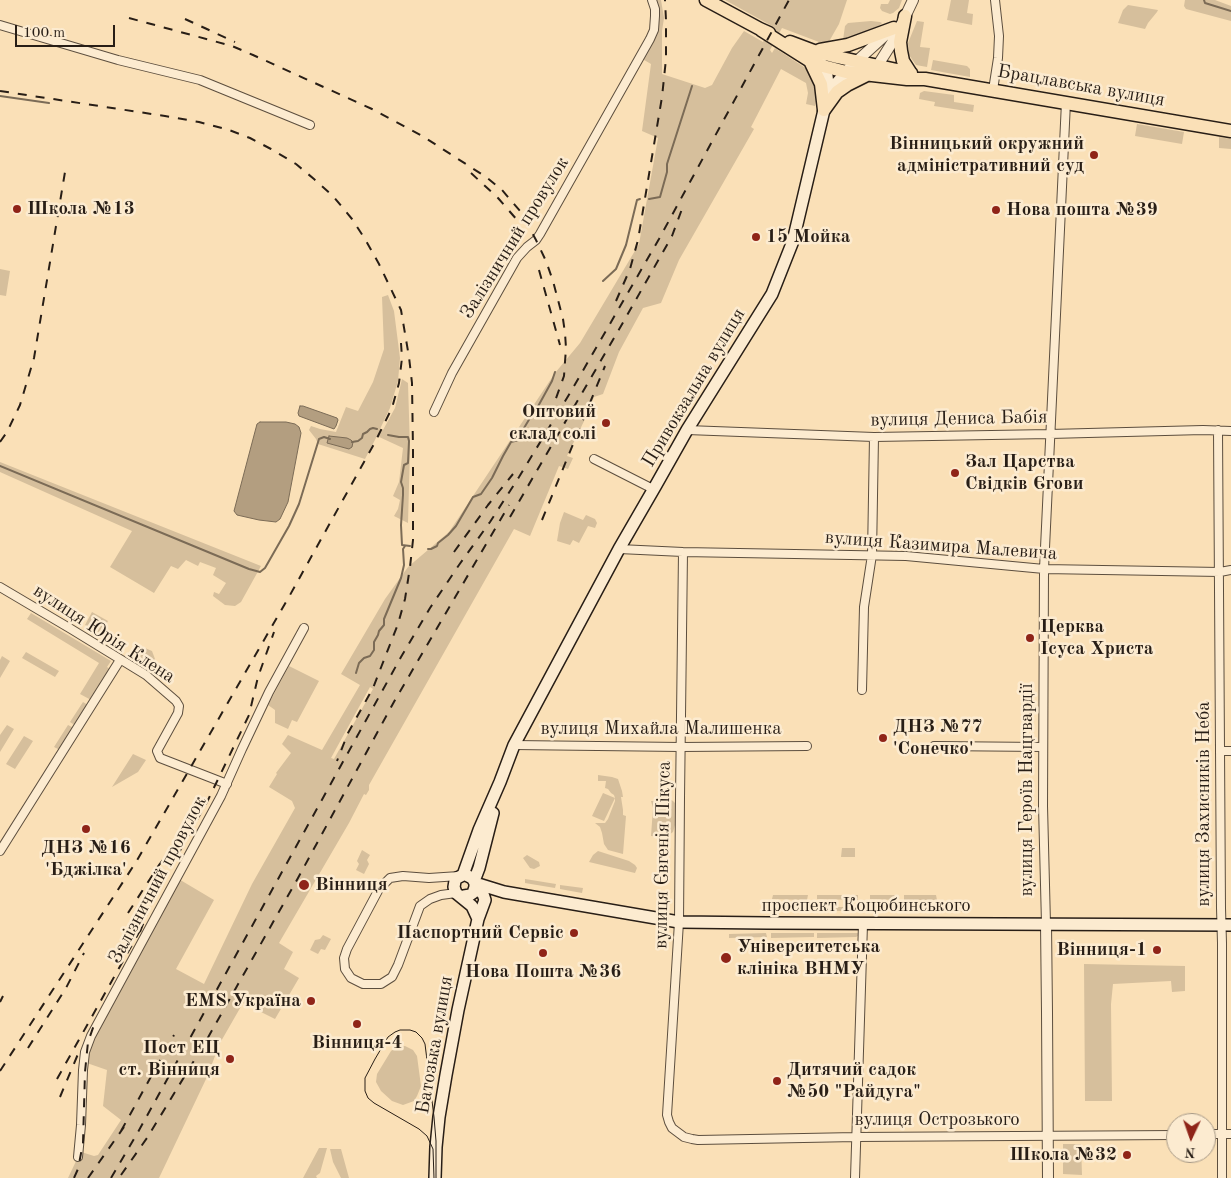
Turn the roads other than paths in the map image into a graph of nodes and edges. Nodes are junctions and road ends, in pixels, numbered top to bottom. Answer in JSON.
{"nodes":[{"id":1,"x":652,"y":0,"type":"edge"},
{"id":2,"x":706,"y":0,"type":"edge"},
{"id":3,"x":913,"y":0,"type":"edge"},
{"id":4,"x":995,"y":0,"type":"edge"},
{"id":5,"x":905,"y":16,"type":"junction"},
{"id":6,"x":0,"y":25,"type":"edge"},
{"id":7,"x":894,"y":28,"type":"junction"},
{"id":8,"x":812,"y":56,"type":"junction"},
{"id":9,"x":857,"y":61,"type":"junction"},
{"id":10,"x":878,"y":65,"type":"junction"},
{"id":11,"x":823,"y":66,"type":"junction"},
{"id":12,"x":846,"y":72,"type":"junction"},
{"id":13,"x":910,"y":72,"type":"junction"},
{"id":14,"x":867,"y":75,"type":"junction"},
{"id":15,"x":925,"y":79,"type":"junction"},
{"id":16,"x":993,"y":90,"type":"junction"},
{"id":17,"x":1066,"y":102,"type":"junction"},
{"id":18,"x":824,"y":110,"type":"junction"},
{"id":19,"x":310,"y":125,"type":"dead end"},
{"id":20,"x":1231,"y":130,"type":"edge"},
{"id":21,"x":434,"y":412,"type":"dead end"},
{"id":22,"x":687,"y":430,"type":"junction"},
{"id":23,"x":1218,"y":430,"type":"junction"},
{"id":24,"x":1231,"y":431,"type":"edge"},
{"id":25,"x":1050,"y":434,"type":"junction"},
{"id":26,"x":874,"y":437,"type":"junction"},
{"id":27,"x":594,"y":459,"type":"dead end"},
{"id":28,"x":653,"y":489,"type":"junction"},
{"id":29,"x":619,"y":549,"type":"junction"},
{"id":30,"x":683,"y":552,"type":"junction"},
{"id":31,"x":872,"y":555,"type":"junction"},
{"id":32,"x":1044,"y":569,"type":"junction"},
{"id":33,"x":1231,"y":570,"type":"edge"},
{"id":34,"x":1220,"y":572,"type":"junction"},
{"id":35,"x":0,"y":587,"type":"edge"},
{"id":36,"x":304,"y":628,"type":"dead end"},
{"id":37,"x":120,"y":660,"type":"junction"},
{"id":38,"x":862,"y":690,"type":"dead end"},
{"id":39,"x":514,"y":745,"type":"junction"},
{"id":40,"x":807,"y":746,"type":"dead end"},
{"id":41,"x":934,"y":746,"type":"dead end"},
{"id":42,"x":681,"y":747,"type":"junction"},
{"id":43,"x":1043,"y":747,"type":"junction"},
{"id":44,"x":1220,"y":750,"type":"junction"},
{"id":45,"x":1231,"y":751,"type":"edge"},
{"id":46,"x":500,"y":782,"type":"junction"},
{"id":47,"x":227,"y":784,"type":"junction"},
{"id":48,"x":0,"y":851,"type":"edge"},
{"id":49,"x":479,"y":868,"type":"junction"},
{"id":50,"x":461,"y":876,"type":"junction"},
{"id":51,"x":475,"y":884,"type":"junction"},
{"id":52,"x":504,"y":892,"type":"junction"},
{"id":53,"x":461,"y":895,"type":"junction"},
{"id":54,"x":485,"y":900,"type":"junction"},
{"id":55,"x":478,"y":919,"type":"junction"},
{"id":56,"x":679,"y":922,"type":"junction"},
{"id":57,"x":863,"y":924,"type":"junction"},
{"id":58,"x":1046,"y":924,"type":"junction"},
{"id":59,"x":1226,"y":925,"type":"edge"},
{"id":60,"x":1166,"y":1134,"type":"edge"},
{"id":61,"x":1216,"y":1134,"type":"edge"},
{"id":62,"x":1222,"y":1134,"type":"junction"},
{"id":63,"x":1231,"y":1134,"type":"edge"},
{"id":64,"x":1048,"y":1136,"type":"junction"},
{"id":65,"x":856,"y":1137,"type":"junction"},
{"id":66,"x":698,"y":1140,"type":"joint"},
{"id":67,"x":78,"y":1157,"type":"dead end"},
{"id":68,"x":435,"y":1178,"type":"edge"},
{"id":69,"x":855,"y":1178,"type":"edge"},
{"id":70,"x":1048,"y":1178,"type":"edge"},
{"id":71,"x":1222,"y":1178,"type":"edge"}],
"edges":[{"from":1,"to":21,"type":"street","name":"Залізничний провулок"},
{"from":2,"to":8,"type":"main road"},
{"from":3,"to":5,"type":"street","name":"Привокзальна вулиця"},
{"from":4,"to":16,"type":"street"},
{"from":5,"to":7,"type":"street","name":"Привокзальна вулиця"},
{"from":5,"to":10,"type":"street","name":"Привокзальна вулиця"},
{"from":5,"to":13,"type":"main road"},
{"from":6,"to":19,"type":"street"},
{"from":7,"to":8,"type":"main road"},
{"from":7,"to":9,"type":"street","name":"Привокзальна вулиця"},
{"from":8,"to":9,"type":"main road","name":"Брацлавська вулиця"},
{"from":8,"to":11,"type":"main road","name":"Брацлавська вулиця"},
{"from":8,"to":18,"type":"main road"},
{"from":9,"to":10,"type":"main road","name":"Брацлавська вулиця"},
{"from":9,"to":12,"type":"main road","name":"Привокзальна вулиця"},
{"from":10,"to":13,"type":"main road","name":"Брацлавська вулиця"},
{"from":10,"to":14,"type":"street","name":"Привокзальна вулиця"},
{"from":11,"to":12,"type":"main road","name":"Брацлавська вулиця"},
{"from":11,"to":18,"type":"main road"},
{"from":12,"to":14,"type":"main road","name":"Брацлавська вулиця"},
{"from":12,"to":18,"type":"main road","name":"Привокзальна вулиця"},
{"from":13,"to":15,"type":"main road","name":"Брацлавська вулиця"},
{"from":14,"to":15,"type":"main road","name":"Брацлавська вулиця"},
{"from":14,"to":18,"type":"main road"},
{"from":15,"to":16,"type":"main road","name":"Брацлавська вулиця"},
{"from":16,"to":17,"type":"main road","name":"Брацлавська вулиця"},
{"from":17,"to":20,"type":"main road","name":"Брацлавська вулиця"},
{"from":17,"to":25,"type":"street","name":"вулиця Героїв Нацгвардії"},
{"from":18,"to":22,"type":"main road","name":"Привокзальна вулиця"},
{"from":22,"to":26,"type":"street","name":"вулиця Дениса Бабія"},
{"from":22,"to":28,"type":"main road","name":"Привокзальна вулиця"},
{"from":23,"to":24,"type":"street","name":"вулиця Дениса Бабія"},
{"from":23,"to":25,"type":"street","name":"вулиця Дениса Бабія"},
{"from":23,"to":34,"type":"street","name":"вулиця Захисників Неба"},
{"from":25,"to":26,"type":"street","name":"вулиця Дениса Бабія"},
{"from":25,"to":32,"type":"street","name":"вулиця Героїв Нацгвардії"},
{"from":26,"to":31,"type":"street"},
{"from":27,"to":28,"type":"street"},
{"from":28,"to":29,"type":"main road","name":"Привокзальна вулиця"},
{"from":29,"to":30,"type":"street","name":"вулиця Казимира Малевича"},
{"from":29,"to":39,"type":"main road","name":"Привокзальна вулиця"},
{"from":30,"to":31,"type":"street","name":"вулиця Казимира Малевича"},
{"from":30,"to":42,"type":"street","name":"вулиця Євгенія Пікуса"},
{"from":31,"to":32,"type":"street","name":"вулиця Казимира Малевича"},
{"from":31,"to":38,"type":"street"},
{"from":32,"to":34,"type":"street","name":"вулиця Казимира Малевича"},
{"from":32,"to":43,"type":"street","name":"вулиця Героїв Нацгвардії"},
{"from":33,"to":34,"type":"street","name":"вулиця Казимира Малевича"},
{"from":34,"to":44,"type":"street","name":"вулиця Захисників Неба"},
{"from":35,"to":37,"type":"street","name":"вулиця Юрія Клена"},
{"from":36,"to":47,"type":"street","name":"Залізничний провулок"},
{"from":37,"to":47,"type":"street","name":"вулиця Юрія Клена"},
{"from":37,"to":48,"type":"street"},
{"from":39,"to":42,"type":"street","name":"вулиця Михайла Малишенка"},
{"from":39,"to":46,"type":"main road","name":"Привокзальна вулиця"},
{"from":40,"to":42,"type":"street","name":"вулиця Михайла Малишенка"},
{"from":41,"to":43,"type":"street"},
{"from":42,"to":56,"type":"street","name":"вулиця Євгенія Пікуса"},
{"from":43,"to":58,"type":"street","name":"вулиця Героїв Нацгвардії"},
{"from":44,"to":45,"type":"street"},
{"from":44,"to":59,"type":"street","name":"вулиця Захисників Неба"},
{"from":46,"to":49,"type":"main road"},
{"from":46,"to":50,"type":"main road"},
{"from":47,"to":67,"type":"street","name":"Залізничний провулок"},
{"from":49,"to":51,"type":"main road"},
{"from":49,"to":52,"type":"main road"},
{"from":50,"to":51,"type":"main road"},
{"from":50,"to":53,"type":"main road"},
{"from":50,"to":53,"type":"street"},
{"from":51,"to":52,"type":"main road","name":"проспект Коцюбинського"},
{"from":51,"to":53,"type":"main road"},
{"from":51,"to":54,"type":"main road"},
{"from":52,"to":54,"type":"main road"},
{"from":52,"to":56,"type":"main road","name":"проспект Коцюбинського"},
{"from":53,"to":54,"type":"main road"},
{"from":53,"to":55,"type":"main road"},
{"from":54,"to":55,"type":"main road","name":"Батозька вулиця"},
{"from":55,"to":68,"type":"main road","name":"Батозька вулиця"},
{"from":56,"to":57,"type":"main road","name":"проспект Коцюбинського"},
{"from":56,"to":66,"type":"street","name":"вулиця Євгенія Пікуса"},
{"from":57,"to":58,"type":"main road","name":"проспект Коцюбинського"},
{"from":57,"to":65,"type":"street"},
{"from":58,"to":59,"type":"main road","name":"проспект Коцюбинського"},
{"from":58,"to":64,"type":"street","name":"вулиця Героїв Нацгвардії"},
{"from":59,"to":62,"type":"street","name":"вулиця Захисників Неба"},
{"from":60,"to":64,"type":"street","name":"вулиця Острозького"},
{"from":61,"to":62,"type":"street"},
{"from":62,"to":63,"type":"street"},
{"from":62,"to":71,"type":"street","name":"вулиця Захисників Неба"},
{"from":64,"to":65,"type":"street","name":"вулиця Острозького"},
{"from":64,"to":70,"type":"street","name":"вулиця Героїв Нацгвардії"},
{"from":65,"to":66,"type":"street","name":"вулиця Острозького"},
{"from":65,"to":69,"type":"street"}]}
